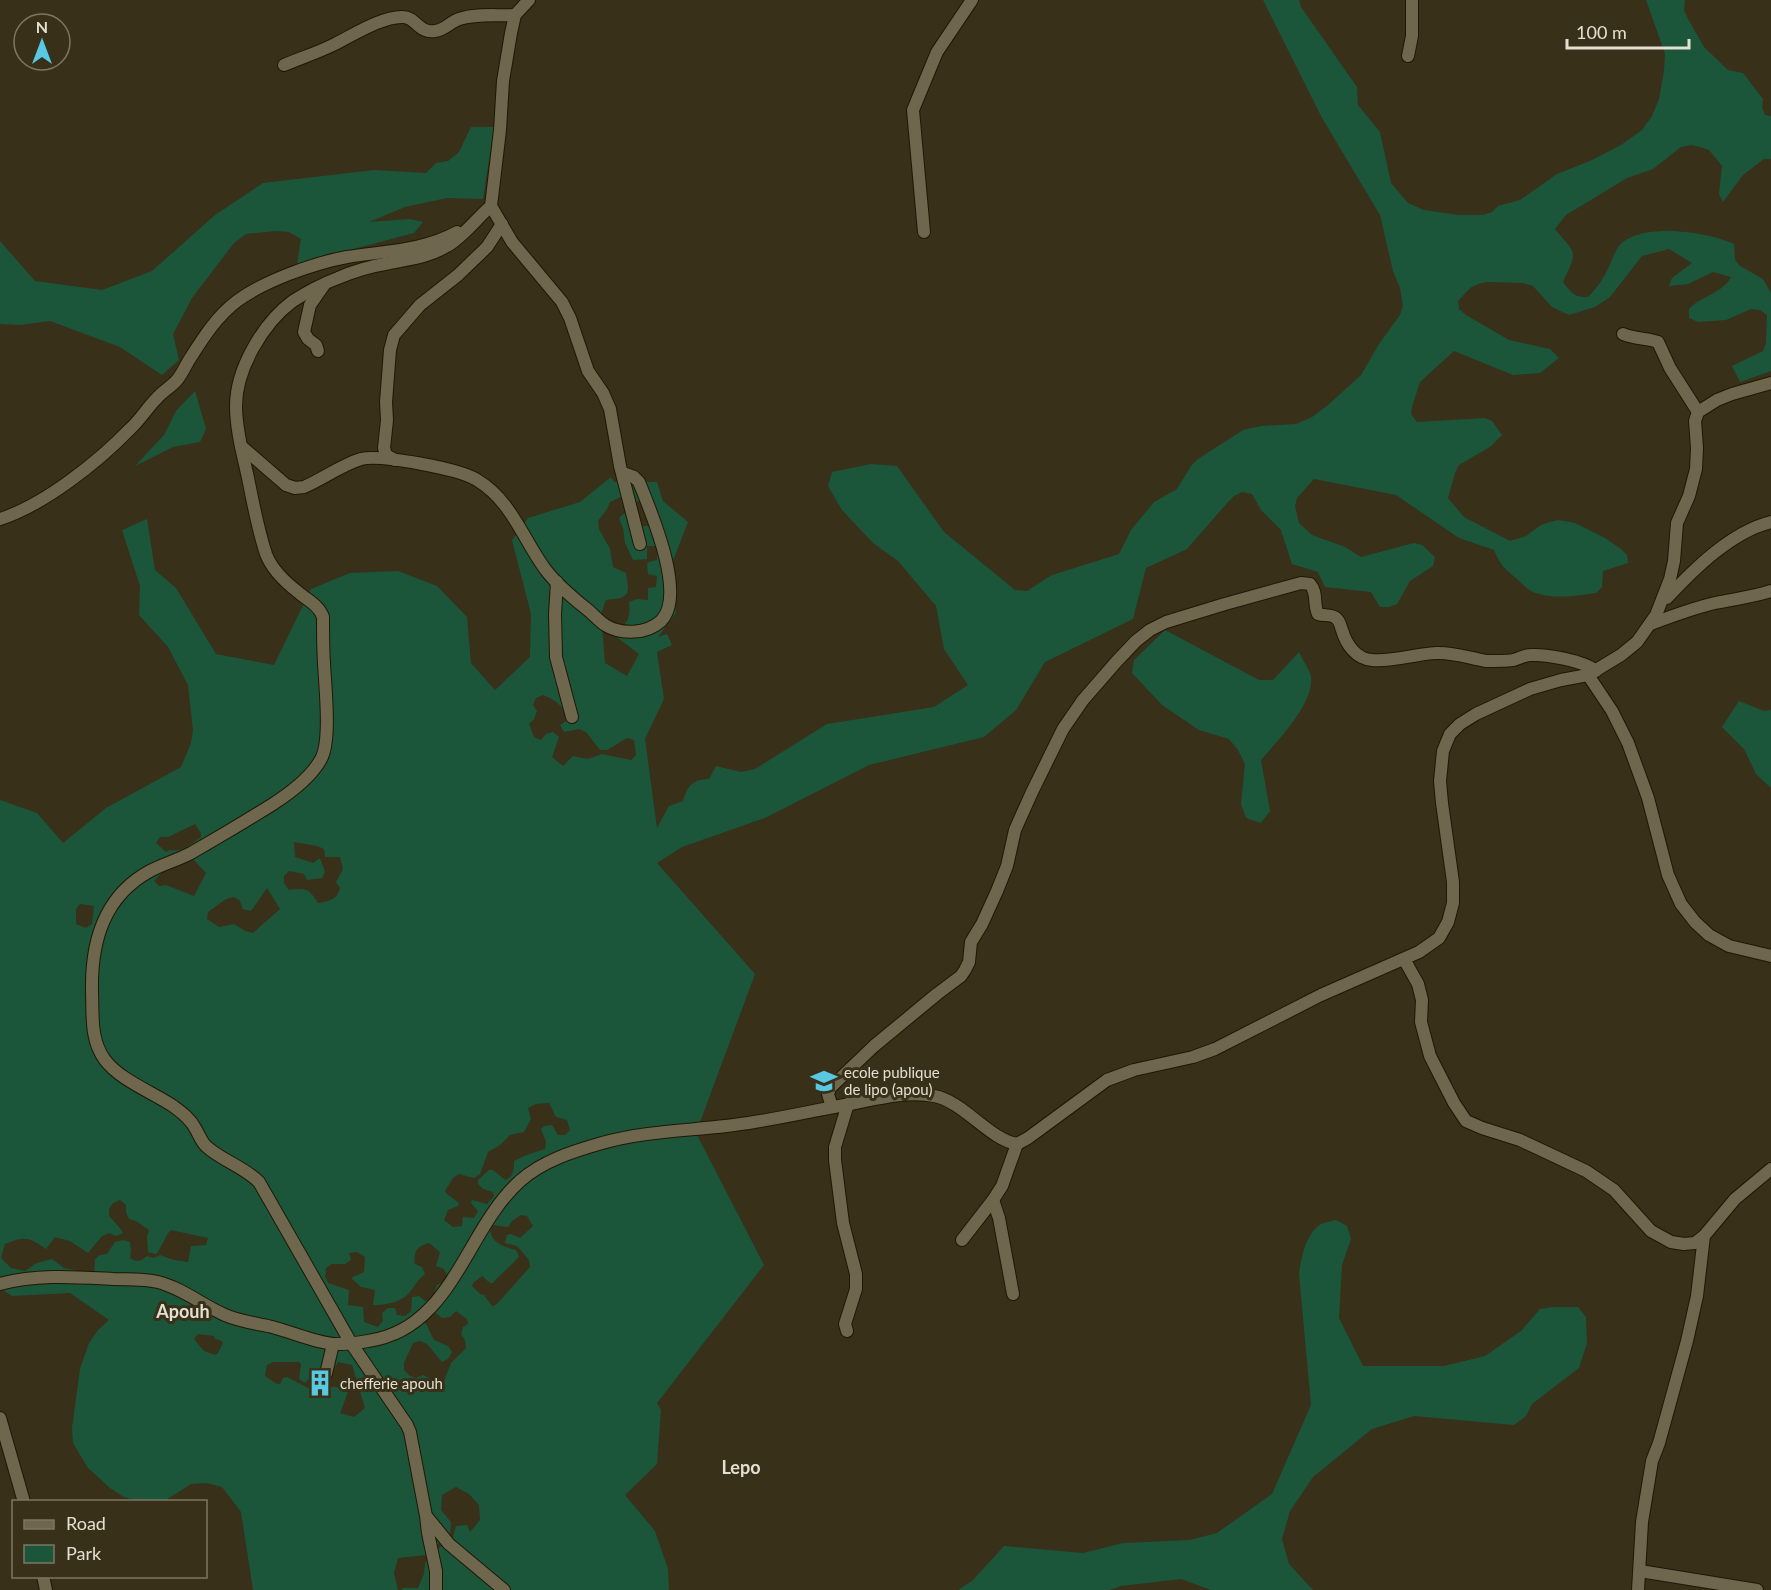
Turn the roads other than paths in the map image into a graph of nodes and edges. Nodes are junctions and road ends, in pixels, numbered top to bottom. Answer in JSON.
{"nodes":[{"id":1,"x":530,"y":0,"type":"edge"},
{"id":2,"x":972,"y":0,"type":"edge"},
{"id":3,"x":1412,"y":0,"type":"edge"},
{"id":4,"x":515,"y":15,"type":"junction"},
{"id":5,"x":1408,"y":56,"type":"dead end"},
{"id":6,"x":284,"y":64,"type":"dead end"},
{"id":7,"x":490,"y":207,"type":"junction"},
{"id":8,"x":473,"y":223,"type":"junction"},
{"id":9,"x":502,"y":225,"type":"junction"},
{"id":10,"x":924,"y":232,"type":"dead end"},
{"id":11,"x":324,"y":284,"type":"junction"},
{"id":12,"x":1623,"y":334,"type":"dead end"},
{"id":13,"x":318,"y":351,"type":"dead end"},
{"id":14,"x":1771,"y":383,"type":"edge"},
{"id":15,"x":1698,"y":412,"type":"junction"},
{"id":16,"x":241,"y":446,"type":"junction"},
{"id":17,"x":395,"y":460,"type":"junction"},
{"id":18,"x":623,"y":473,"type":"junction"},
{"id":19,"x":0,"y":519,"type":"edge"},
{"id":20,"x":1771,"y":522,"type":"edge"},
{"id":21,"x":640,"y":544,"type":"dead end"},
{"id":22,"x":557,"y":582,"type":"junction"},
{"id":23,"x":1771,"y":591,"type":"edge"},
{"id":24,"x":1662,"y":603,"type":"junction"},
{"id":25,"x":1651,"y":624,"type":"junction"},
{"id":26,"x":1592,"y":673,"type":"junction"},
{"id":27,"x":572,"y":717,"type":"dead end"},
{"id":28,"x":1771,"y":956,"type":"edge"},
{"id":29,"x":1404,"y":959,"type":"junction"},
{"id":30,"x":848,"y":1104,"type":"junction"},
{"id":31,"x":832,"y":1107,"type":"junction"},
{"id":32,"x":1017,"y":1144,"type":"junction"},
{"id":33,"x":1771,"y":1169,"type":"edge"},
{"id":34,"x":993,"y":1200,"type":"junction"},
{"id":35,"x":1704,"y":1236,"type":"junction"},
{"id":36,"x":962,"y":1240,"type":"dead end"},
{"id":37,"x":0,"y":1284,"type":"edge"},
{"id":38,"x":1013,"y":1294,"type":"dead end"},
{"id":39,"x":847,"y":1330,"type":"dead end"},
{"id":40,"x":351,"y":1343,"type":"junction"},
{"id":41,"x":333,"y":1344,"type":"junction"},
{"id":42,"x":326,"y":1374,"type":"dead end"},
{"id":43,"x":0,"y":1418,"type":"edge"},
{"id":44,"x":23,"y":1500,"type":"edge"},
{"id":45,"x":426,"y":1516,"type":"junction"},
{"id":46,"x":1640,"y":1571,"type":"junction"},
{"id":47,"x":436,"y":1590,"type":"edge"},
{"id":48,"x":504,"y":1590,"type":"edge"},
{"id":49,"x":1638,"y":1590,"type":"edge"},
{"id":50,"x":1757,"y":1590,"type":"edge"}],
"edges":[{"from":1,"to":4,"type":"street"},
{"from":2,"to":10,"type":"street"},
{"from":3,"to":5,"type":"street"},
{"from":4,"to":6,"type":"street"},
{"from":4,"to":7,"type":"street"},
{"from":7,"to":8,"type":"street"},
{"from":7,"to":9,"type":"street"},
{"from":8,"to":11,"type":"street"},
{"from":8,"to":19,"type":"street"},
{"from":9,"to":17,"type":"street"},
{"from":9,"to":18,"type":"street"},
{"from":11,"to":13,"type":"street"},
{"from":11,"to":16,"type":"street"},
{"from":12,"to":15,"type":"street"},
{"from":14,"to":15,"type":"street"},
{"from":15,"to":24,"type":"street"},
{"from":16,"to":17,"type":"street"},
{"from":16,"to":40,"type":"street"},
{"from":17,"to":22,"type":"street"},
{"from":18,"to":21,"type":"street"},
{"from":18,"to":22,"type":"street"},
{"from":20,"to":24,"type":"street"},
{"from":22,"to":27,"type":"street"},
{"from":23,"to":25,"type":"street"},
{"from":24,"to":25,"type":"street"},
{"from":25,"to":26,"type":"street"},
{"from":26,"to":28,"type":"street"},
{"from":26,"to":29,"type":"street"},
{"from":26,"to":31,"type":"street"},
{"from":29,"to":32,"type":"street"},
{"from":29,"to":35,"type":"street"},
{"from":30,"to":31,"type":"street"},
{"from":30,"to":32,"type":"street"},
{"from":30,"to":39,"type":"street"},
{"from":31,"to":40,"type":"street"},
{"from":32,"to":34,"type":"street"},
{"from":33,"to":35,"type":"street"},
{"from":34,"to":36,"type":"street"},
{"from":34,"to":38,"type":"street"},
{"from":35,"to":46,"type":"street"},
{"from":37,"to":41,"type":"street"},
{"from":40,"to":41,"type":"street"},
{"from":40,"to":45,"type":"street"},
{"from":41,"to":42,"type":"street"},
{"from":43,"to":44,"type":"street"},
{"from":45,"to":47,"type":"street"},
{"from":45,"to":48,"type":"street"},
{"from":46,"to":49,"type":"street"},
{"from":46,"to":50,"type":"street"}]}
